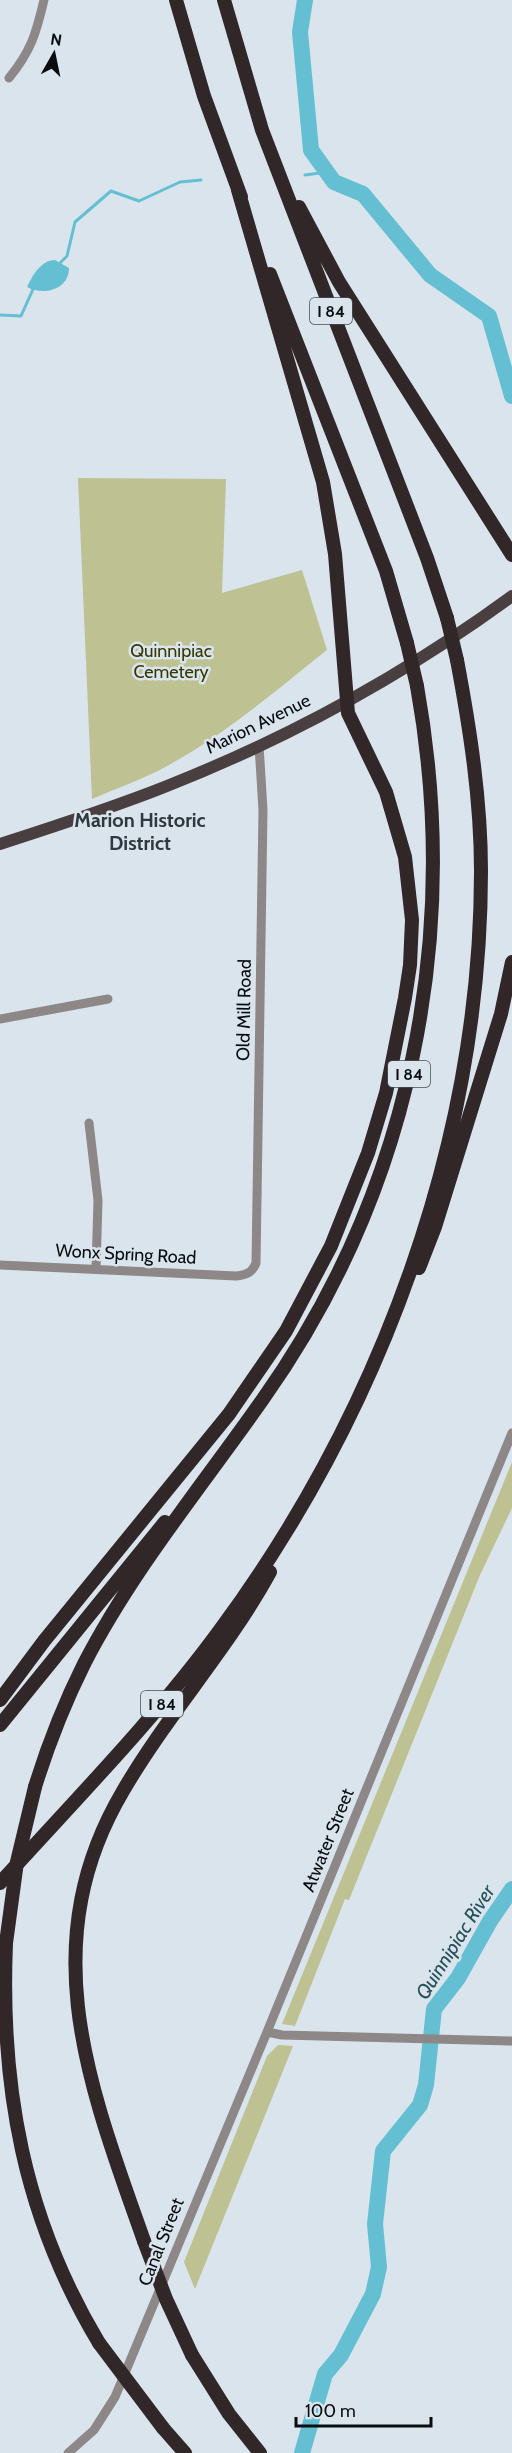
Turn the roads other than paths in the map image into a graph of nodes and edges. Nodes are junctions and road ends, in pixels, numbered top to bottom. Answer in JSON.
{"nodes":[{"id":1,"x":44,"y":0,"type":"edge"},
{"id":2,"x":176,"y":0,"type":"edge"},
{"id":3,"x":224,"y":0,"type":"edge"},
{"id":4,"x":9,"y":78,"type":"dead end"},
{"id":5,"x":262,"y":130,"type":"junction"},
{"id":6,"x":238,"y":190,"type":"junction"},
{"id":7,"x":512,"y":555,"type":"edge"},
{"id":8,"x":512,"y":596,"type":"edge"},
{"id":9,"x":346,"y":700,"type":"junction"},
{"id":10,"x":260,"y":745,"type":"junction"},
{"id":11,"x":0,"y":844,"type":"edge"},
{"id":12,"x":512,"y":962,"type":"edge"},
{"id":13,"x":108,"y":999,"type":"dead end"},
{"id":14,"x":0,"y":1019,"type":"edge"},
{"id":15,"x":89,"y":1123,"type":"dead end"},
{"id":16,"x":0,"y":1265,"type":"edge"},
{"id":17,"x":96,"y":1269,"type":"junction"},
{"id":18,"x":250,"y":1273,"type":"joint"},
{"id":19,"x":388,"y":1329,"type":"junction"},
{"id":20,"x":244,"y":1425,"type":"junction"},
{"id":21,"x":512,"y":1432,"type":"edge"},
{"id":22,"x":301,"y":1507,"type":"junction"},
{"id":23,"x":0,"y":1700,"type":"edge"},
{"id":24,"x":0,"y":1725,"type":"edge"},
{"id":25,"x":0,"y":1883,"type":"edge"},
{"id":26,"x":267,"y":2032,"type":"junction"},
{"id":27,"x":512,"y":2041,"type":"edge"},
{"id":28,"x":68,"y":2453,"type":"edge"},
{"id":29,"x":184,"y":2453,"type":"edge"},
{"id":30,"x":260,"y":2453,"type":"edge"}],
"edges":[{"from":1,"to":4,"type":"street"},
{"from":2,"to":6,"type":"highway","number":"I 84"},
{"from":3,"to":5,"type":"highway","number":"I 84"},
{"from":5,"to":7,"type":"highway"},
{"from":5,"to":19,"type":"highway","number":"I 84","bridge":true},
{"from":6,"to":9,"type":"highway"},
{"from":6,"to":20,"type":"highway","number":"I 84","bridge":true},
{"from":8,"to":9,"type":"main road","name":"Marion Avenue"},
{"from":9,"to":10,"type":"main road","name":"Marion Avenue"},
{"from":9,"to":23,"type":"highway"},
{"from":10,"to":11,"type":"main road","name":"Marion Avenue"},
{"from":10,"to":18,"type":"street","name":"Old Mill Road"},
{"from":12,"to":19,"type":"highway"},
{"from":13,"to":14,"type":"street"},
{"from":15,"to":17,"type":"street"},
{"from":16,"to":17,"type":"street","name":"Wonx Spring Road"},
{"from":17,"to":18,"type":"street","name":"Wonx Spring Road"},
{"from":19,"to":22,"type":"highway","number":"I 84"},
{"from":20,"to":24,"type":"highway","number":"I 84"},
{"from":20,"to":29,"type":"highway","bridge":true},
{"from":21,"to":26,"type":"street","name":"Atwater Street"},
{"from":22,"to":25,"type":"highway","number":"I 84"},
{"from":22,"to":30,"type":"highway","bridge":true},
{"from":26,"to":27,"type":"street"},
{"from":26,"to":28,"type":"street","name":"Canal Street"}]}
